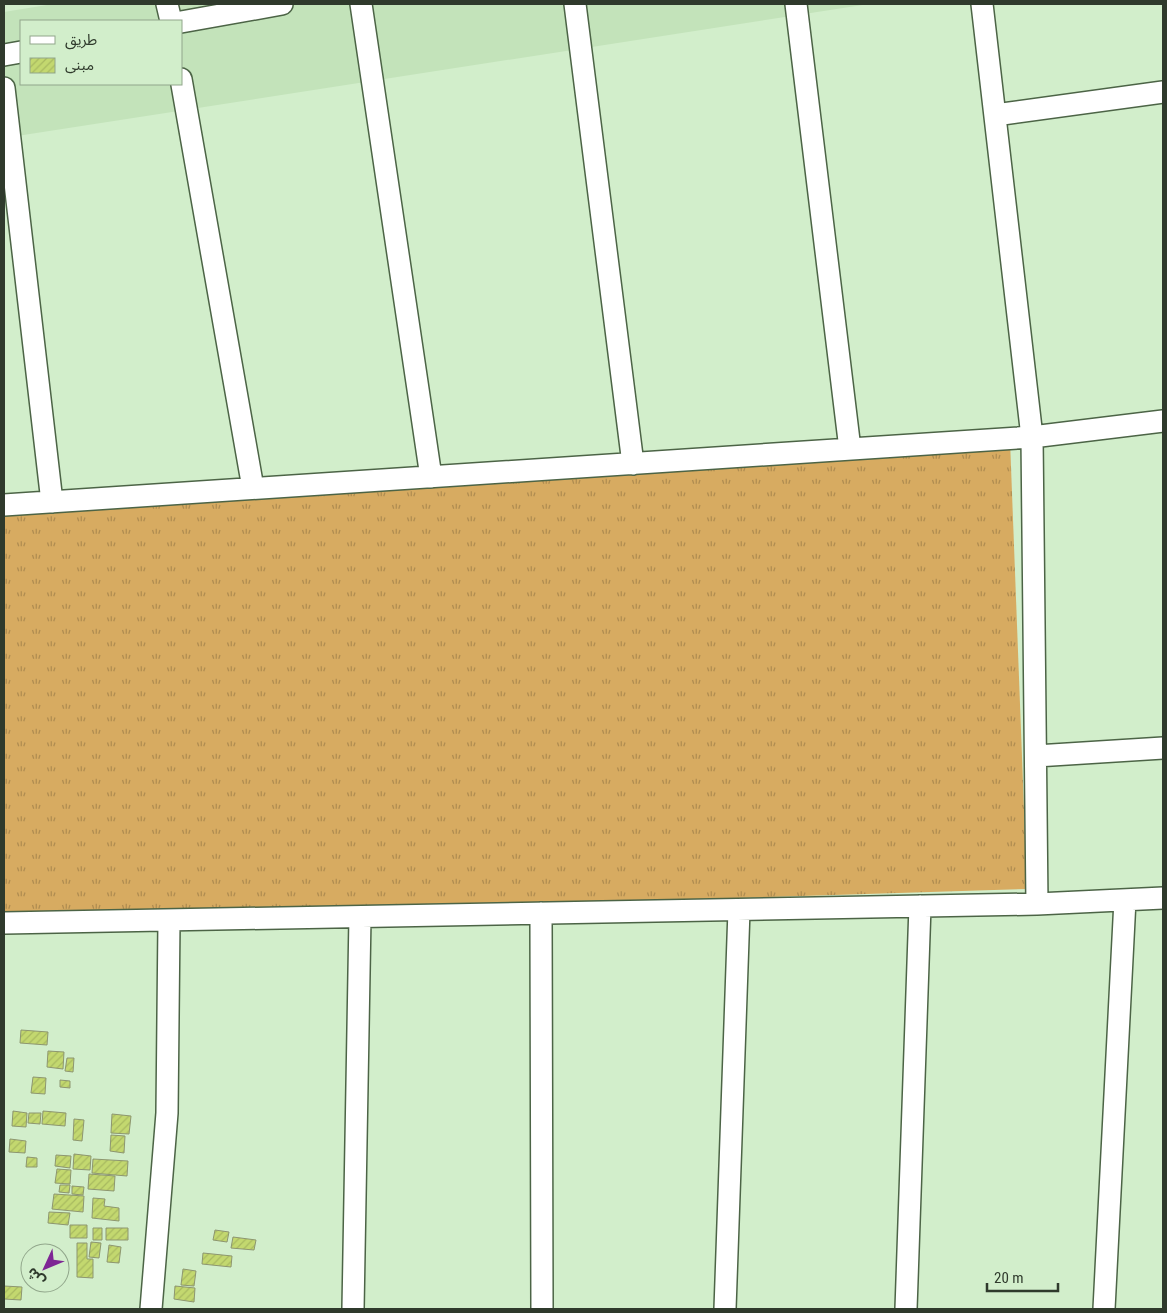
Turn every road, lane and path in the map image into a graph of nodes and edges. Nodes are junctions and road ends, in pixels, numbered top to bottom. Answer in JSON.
{"nodes":[{"id":1,"x":167,"y":4,"type":"edge"},
{"id":2,"x":282,"y":4,"type":"edge"},
{"id":3,"x":361,"y":4,"type":"edge"},
{"id":4,"x":575,"y":4,"type":"edge"},
{"id":5,"x":796,"y":4,"type":"edge"},
{"id":6,"x":982,"y":4,"type":"edge"},
{"id":7,"x":171,"y":20,"type":"edge"},
{"id":8,"x":182,"y":22,"type":"edge"},
{"id":9,"x":20,"y":52,"type":"edge"},
{"id":10,"x":4,"y":55,"type":"edge"},
{"id":11,"x":182,"y":85,"type":"edge"},
{"id":12,"x":4,"y":88,"type":"edge"},
{"id":13,"x":1163,"y":92,"type":"edge"},
{"id":14,"x":995,"y":115,"type":"junction"},
{"id":15,"x":1163,"y":421,"type":"edge"},
{"id":16,"x":1032,"y":437,"type":"junction"},
{"id":17,"x":850,"y":449,"type":"junction"},
{"id":18,"x":632,"y":464,"type":"junction"},
{"id":19,"x":431,"y":477,"type":"junction"},
{"id":20,"x":253,"y":488,"type":"junction"},
{"id":21,"x":52,"y":502,"type":"junction"},
{"id":22,"x":4,"y":505,"type":"edge"},
{"id":23,"x":1163,"y":748,"type":"edge"},
{"id":24,"x":1036,"y":756,"type":"junction"},
{"id":25,"x":1163,"y":898,"type":"edge"},
{"id":26,"x":1125,"y":900,"type":"junction"},
{"id":27,"x":1037,"y":904,"type":"junction"},
{"id":28,"x":920,"y":906,"type":"junction"},
{"id":29,"x":739,"y":910,"type":"junction"},
{"id":30,"x":541,"y":913,"type":"junction"},
{"id":31,"x":360,"y":917,"type":"junction"},
{"id":32,"x":168,"y":921,"type":"junction"},
{"id":33,"x":4,"y":923,"type":"edge"},
{"id":34,"x":152,"y":1309,"type":"edge"},
{"id":35,"x":353,"y":1309,"type":"edge"},
{"id":36,"x":542,"y":1309,"type":"edge"},
{"id":37,"x":725,"y":1309,"type":"edge"},
{"id":38,"x":906,"y":1309,"type":"edge"},
{"id":39,"x":1104,"y":1309,"type":"edge"}],
"edges":[{"from":1,"to":7,"type":"street"},
{"from":2,"to":8,"type":"street"},
{"from":3,"to":19,"type":"street"},
{"from":4,"to":18,"type":"street"},
{"from":5,"to":17,"type":"street"},
{"from":6,"to":14,"type":"street"},
{"from":9,"to":10,"type":"street"},
{"from":11,"to":20,"type":"street"},
{"from":12,"to":21,"type":"street"},
{"from":13,"to":14,"type":"street"},
{"from":14,"to":16,"type":"street"},
{"from":15,"to":16,"type":"street"},
{"from":16,"to":17,"type":"street"},
{"from":16,"to":24,"type":"street"},
{"from":17,"to":18,"type":"street"},
{"from":18,"to":19,"type":"street"},
{"from":19,"to":20,"type":"street"},
{"from":20,"to":21,"type":"street"},
{"from":21,"to":22,"type":"street"},
{"from":23,"to":24,"type":"street"},
{"from":24,"to":27,"type":"street"},
{"from":25,"to":26,"type":"street"},
{"from":26,"to":27,"type":"street"},
{"from":26,"to":39,"type":"street"},
{"from":27,"to":28,"type":"street"},
{"from":28,"to":29,"type":"street"},
{"from":28,"to":38,"type":"street"},
{"from":29,"to":30,"type":"street"},
{"from":29,"to":37,"type":"street"},
{"from":30,"to":31,"type":"street"},
{"from":30,"to":36,"type":"street"},
{"from":31,"to":32,"type":"street"},
{"from":31,"to":35,"type":"street"},
{"from":32,"to":33,"type":"street"},
{"from":32,"to":34,"type":"street"}]}
